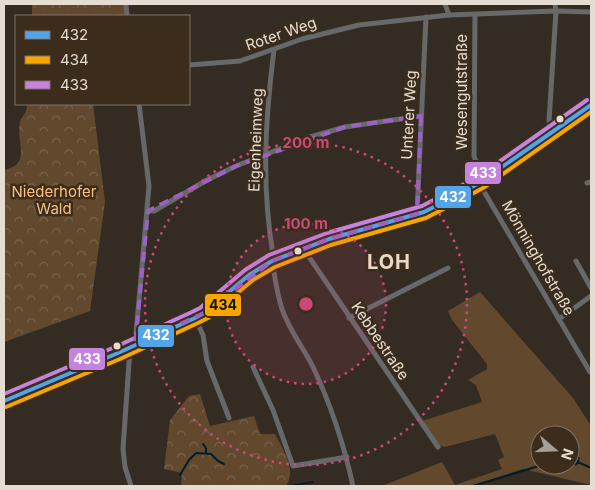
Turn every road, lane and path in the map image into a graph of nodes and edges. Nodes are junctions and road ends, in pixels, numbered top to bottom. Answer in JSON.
{"nodes":[{"id":1,"x":445,"y":4,"type":"edge"},
{"id":2,"x":555,"y":4,"type":"edge"},
{"id":3,"x":556,"y":11,"type":"junction"},
{"id":4,"x":591,"y":12,"type":"edge"},
{"id":5,"x":475,"y":15,"type":"junction"},
{"id":6,"x":449,"y":16,"type":"junction"},
{"id":7,"x":426,"y":17,"type":"junction"},
{"id":8,"x":274,"y":50,"type":"junction"},
{"id":9,"x":190,"y":65,"type":"edge"},
{"id":10,"x":139,"y":105,"type":"edge"},
{"id":11,"x":591,"y":105,"type":"edge"},
{"id":12,"x":421,"y":116,"type":"junction"},
{"id":13,"x":553,"y":132,"type":"junction"},
{"id":14,"x":265,"y":153,"type":"junction"},
{"id":15,"x":478,"y":167,"type":"dead end"},
{"id":16,"x":479,"y":183,"type":"junction"},
{"id":17,"x":148,"y":211,"type":"junction"},
{"id":18,"x":417,"y":214,"type":"junction"},
{"id":19,"x":303,"y":248,"type":"junction"},
{"id":20,"x":273,"y":260,"type":"junction"},
{"id":21,"x":576,"y":262,"type":"dead end"},
{"id":22,"x":448,"y":268,"type":"dead end"},
{"id":23,"x":591,"y":288,"type":"edge"},
{"id":24,"x":591,"y":296,"type":"edge"},
{"id":25,"x":195,"y":318,"type":"junction"},
{"id":26,"x":349,"y":318,"type":"junction"},
{"id":27,"x":559,"y":319,"type":"junction"},
{"id":28,"x":132,"y":347,"type":"junction"},
{"id":29,"x":253,"y":367,"type":"dead end"},
{"id":30,"x":590,"y":371,"type":"edge"},
{"id":31,"x":4,"y":401,"type":"edge"},
{"id":32,"x":229,"y":418,"type":"dead end"},
{"id":33,"x":438,"y":447,"type":"dead end"},
{"id":34,"x":347,"y":457,"type":"junction"},
{"id":35,"x":131,"y":486,"type":"edge"},
{"id":36,"x":353,"y":486,"type":"edge"}],
"edges":[{"from":1,"to":6,"type":"street"},
{"from":2,"to":3,"type":"street"},
{"from":3,"to":4,"type":"street","name":"Roter Weg"},
{"from":3,"to":5,"type":"street","name":"Roter Weg"},
{"from":3,"to":13,"type":"street"},
{"from":5,"to":6,"type":"street","name":"Roter Weg"},
{"from":5,"to":15,"type":"street","name":"Wesengutstraße"},
{"from":6,"to":7,"type":"street","name":"Roter Weg"},
{"from":7,"to":8,"type":"street","name":"Roter Weg"},
{"from":7,"to":12,"type":"street","name":"Unterer Weg"},
{"from":8,"to":9,"type":"street","name":"Roter Weg"},
{"from":8,"to":14,"type":"street","name":"Eigenheimweg"},
{"from":10,"to":17,"type":"street"},
{"from":11,"to":13,"type":"main road"},
{"from":12,"to":14,"type":"street"},
{"from":12,"to":18,"type":"street","name":"Unterer Weg"},
{"from":13,"to":16,"type":"main road"},
{"from":14,"to":17,"type":"street"},
{"from":14,"to":20,"type":"street","name":"Eigenheimweg"},
{"from":16,"to":18,"type":"main road"},
{"from":16,"to":27,"type":"street","name":"Mönninghofstraße"},
{"from":17,"to":28,"type":"street"},
{"from":18,"to":19,"type":"main road"},
{"from":19,"to":20,"type":"main road"},
{"from":19,"to":26,"type":"street","name":"Kebbestraße"},
{"from":20,"to":25,"type":"main road"},
{"from":20,"to":34,"type":"street","name":"Eigenheimweg"},
{"from":21,"to":23,"type":"street"},
{"from":22,"to":26,"type":"street"},
{"from":24,"to":27,"type":"street"},
{"from":25,"to":28,"type":"main road"},
{"from":25,"to":32,"type":"street"},
{"from":26,"to":33,"type":"street","name":"Kebbestraße"},
{"from":27,"to":30,"type":"street","name":"Mönninghofstraße"},
{"from":28,"to":31,"type":"main road"},
{"from":28,"to":35,"type":"street"},
{"from":29,"to":34,"type":"street"},
{"from":34,"to":36,"type":"street","name":"Eigenheimweg"}]}
